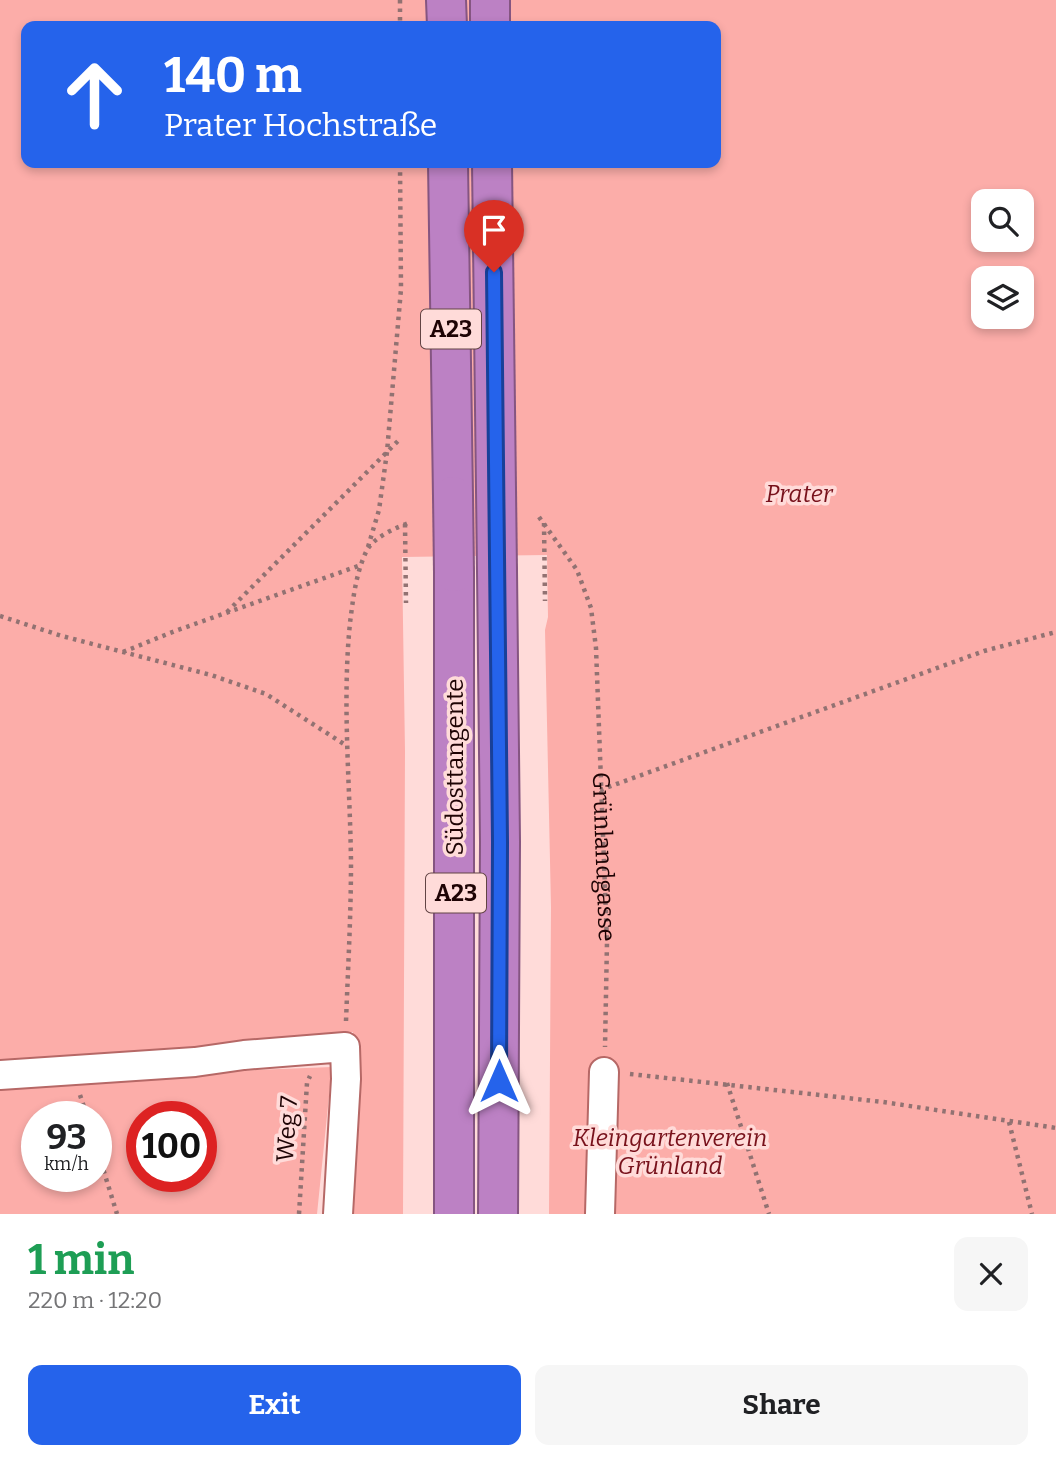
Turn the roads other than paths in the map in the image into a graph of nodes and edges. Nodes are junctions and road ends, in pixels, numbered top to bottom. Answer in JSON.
{"nodes":[{"id":1,"x":446,"y":0,"type":"edge"},
{"id":2,"x":490,"y":0,"type":"edge"},
{"id":3,"x":447,"y":21,"type":"edge"},
{"id":4,"x":490,"y":21,"type":"edge"},
{"id":5,"x":449,"y":168,"type":"edge"},
{"id":6,"x":492,"y":168,"type":"edge"},
{"id":7,"x":604,"y":1072,"type":"road end"},
{"id":8,"x":0,"y":1075,"type":"edge"},
{"id":9,"x":338,"y":1214,"type":"edge"},
{"id":10,"x":454,"y":1214,"type":"edge"},
{"id":11,"x":498,"y":1214,"type":"edge"},
{"id":12,"x":600,"y":1214,"type":"edge"}],
"edges":[{"from":1,"to":3,"type":"highway"},
{"from":2,"to":4,"type":"highway"},
{"from":5,"to":10,"type":"highway","name":"Südosttangente","number":"A23","bridge":true},
{"from":6,"to":11,"type":"highway","name":"Südosttangente","number":"A23","bridge":true},
{"from":7,"to":12,"type":"street"},
{"from":8,"to":9,"type":"street"}]}
